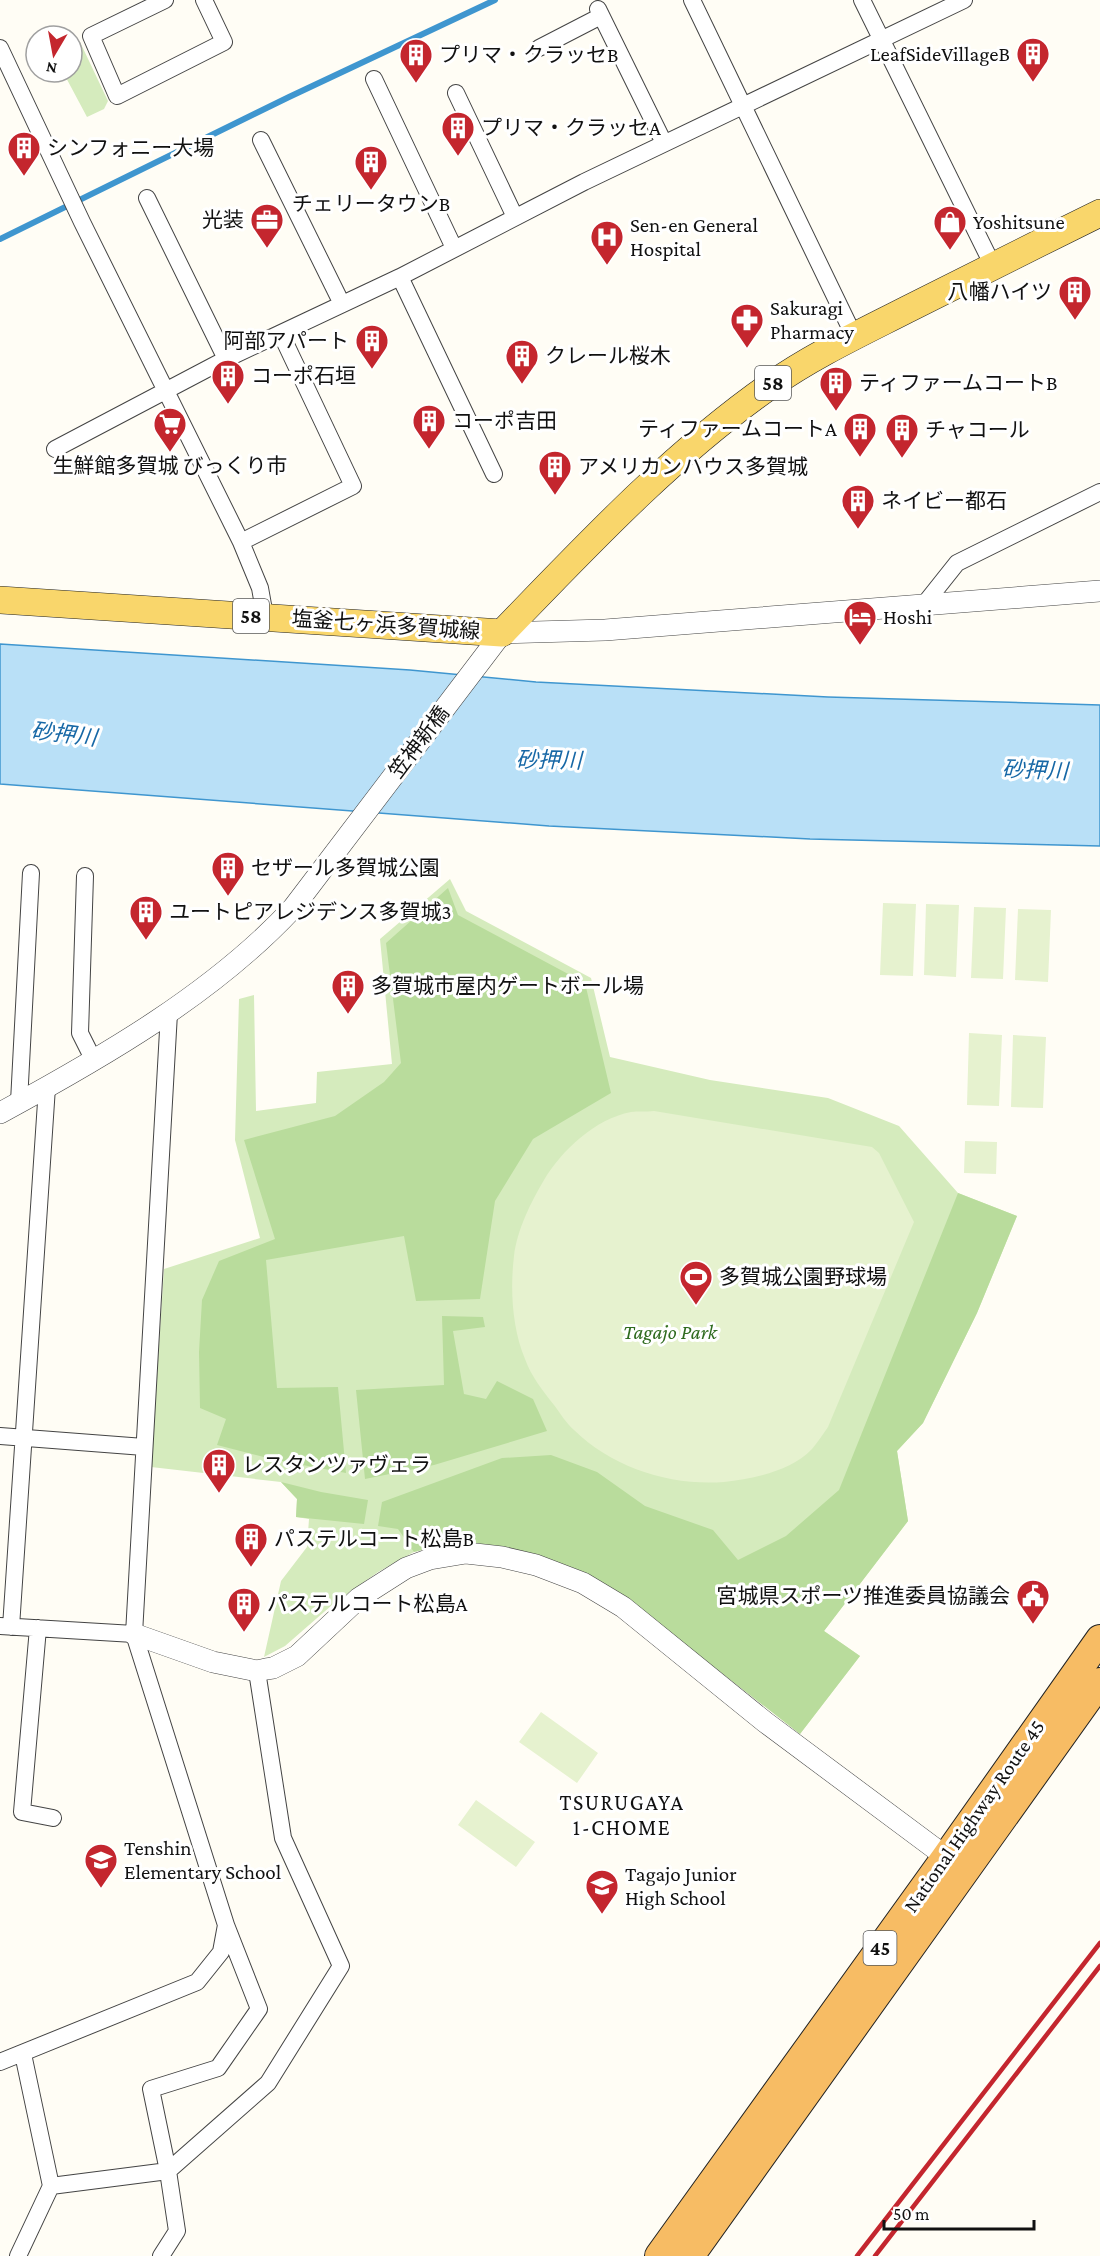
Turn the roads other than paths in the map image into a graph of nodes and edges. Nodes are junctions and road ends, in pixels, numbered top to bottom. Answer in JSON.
{"nodes":[{"id":1,"x":165,"y":0,"type":"edge"},
{"id":2,"x":204,"y":0,"type":"edge"},
{"id":3,"x":692,"y":0,"type":"edge"},
{"id":4,"x":862,"y":0,"type":"edge"},
{"id":5,"x":964,"y":0,"type":"edge"},
{"id":6,"x":883,"y":40,"type":"junction"},
{"id":7,"x":0,"y":48,"type":"edge"},
{"id":8,"x":539,"y":48,"type":"dead end"},
{"id":9,"x":374,"y":79,"type":"dead end"},
{"id":10,"x":456,"y":93,"type":"dead end"},
{"id":11,"x":744,"y":106,"type":"junction"},
{"id":12,"x":261,"y":140,"type":"dead end"},
{"id":13,"x":664,"y":143,"type":"junction"},
{"id":14,"x":147,"y":198,"type":"dead end"},
{"id":15,"x":1100,"y":213,"type":"edge"},
{"id":16,"x":515,"y":217,"type":"junction"},
{"id":17,"x":454,"y":248,"type":"junction"},
{"id":18,"x":993,"y":266,"type":"junction"},
{"id":19,"x":400,"y":277,"type":"junction"},
{"id":20,"x":342,"y":304,"type":"junction"},
{"id":21,"x":281,"y":334,"type":"junction"},
{"id":22,"x":854,"y":336,"type":"junction"},
{"id":23,"x":226,"y":359,"type":"junction"},
{"id":24,"x":166,"y":391,"type":"junction"},
{"id":25,"x":56,"y":449,"type":"dead end"},
{"id":26,"x":494,"y":474,"type":"dead end"},
{"id":27,"x":1100,"y":492,"type":"edge"},
{"id":28,"x":241,"y":542,"type":"junction"},
{"id":29,"x":1100,"y":591,"type":"edge"},
{"id":30,"x":0,"y":600,"type":"edge"},
{"id":31,"x":921,"y":607,"type":"junction"},
{"id":32,"x":265,"y":616,"type":"junction"},
{"id":33,"x":502,"y":633,"type":"junction"},
{"id":34,"x":31,"y":873,"type":"dead end"},
{"id":35,"x":85,"y":876,"type":"dead end"},
{"id":36,"x":169,"y":1013,"type":"junction"},
{"id":37,"x":93,"y":1059,"type":"junction"},
{"id":38,"x":47,"y":1087,"type":"junction"},
{"id":39,"x":19,"y":1102,"type":"junction"},
{"id":40,"x":0,"y":1113,"type":"edge"},
{"id":41,"x":0,"y":1436,"type":"edge"},
{"id":42,"x":24,"y":1438,"type":"junction"},
{"id":43,"x":144,"y":1448,"type":"junction"},
{"id":44,"x":5,"y":1627,"type":"edge"},
{"id":45,"x":38,"y":1628,"type":"junction"},
{"id":46,"x":134,"y":1634,"type":"junction"},
{"id":47,"x":1100,"y":1639,"type":"edge"},
{"id":48,"x":257,"y":1671,"type":"junction"},
{"id":49,"x":1100,"y":1682,"type":"edge"},
{"id":50,"x":53,"y":1818,"type":"dead end"},
{"id":51,"x":957,"y":1864,"type":"junction"},
{"id":52,"x":226,"y":1926,"type":"junction"},
{"id":53,"x":23,"y":2054,"type":"junction"},
{"id":54,"x":0,"y":2062,"type":"edge"},
{"id":55,"x":168,"y":2171,"type":"junction"},
{"id":56,"x":51,"y":2186,"type":"junction"},
{"id":57,"x":663,"y":2255,"type":"edge"},
{"id":58,"x":18,"y":2256,"type":"edge"},
{"id":59,"x":161,"y":2256,"type":"edge"},
{"id":60,"x":690,"y":2256,"type":"edge"}],
"edges":[{"from":1,"to":2,"type":"street"},
{"from":3,"to":11,"type":"street"},
{"from":4,"to":6,"type":"street"},
{"from":5,"to":6,"type":"street"},
{"from":6,"to":11,"type":"street"},
{"from":6,"to":18,"type":"street"},
{"from":7,"to":24,"type":"street"},
{"from":8,"to":13,"type":"street"},
{"from":9,"to":17,"type":"street"},
{"from":10,"to":16,"type":"street"},
{"from":11,"to":13,"type":"street"},
{"from":11,"to":22,"type":"street"},
{"from":12,"to":20,"type":"street"},
{"from":13,"to":16,"type":"street"},
{"from":14,"to":23,"type":"street"},
{"from":15,"to":18,"type":"main road","name":"塩釜七ヶ浜多賀城線","number":"58"},
{"from":16,"to":17,"type":"street"},
{"from":17,"to":19,"type":"street"},
{"from":18,"to":22,"type":"main road","name":"塩釜七ヶ浜多賀城線","number":"58"},
{"from":19,"to":20,"type":"street"},
{"from":19,"to":26,"type":"street"},
{"from":20,"to":21,"type":"street"},
{"from":21,"to":23,"type":"street"},
{"from":21,"to":28,"type":"street"},
{"from":22,"to":33,"type":"main road","name":"塩釜七ヶ浜多賀城線","number":"58"},
{"from":23,"to":24,"type":"street"},
{"from":24,"to":25,"type":"street"},
{"from":24,"to":28,"type":"street"},
{"from":27,"to":31,"type":"street"},
{"from":28,"to":32,"type":"street"},
{"from":29,"to":31,"type":"street"},
{"from":30,"to":32,"type":"main road","name":"塩釜七ヶ浜多賀城線","number":"58"},
{"from":31,"to":33,"type":"street"},
{"from":32,"to":33,"type":"main road","name":"塩釜七ヶ浜多賀城線","number":"58"},
{"from":33,"to":36,"type":"street","name":"笠神新橋"},
{"from":34,"to":39,"type":"street"},
{"from":35,"to":37,"type":"street"},
{"from":36,"to":37,"type":"street","name":"笠神新橋"},
{"from":36,"to":43,"type":"street"},
{"from":37,"to":38,"type":"street","name":"笠神新橋"},
{"from":38,"to":39,"type":"street","name":"笠神新橋"},
{"from":38,"to":42,"type":"street"},
{"from":39,"to":40,"type":"street","name":"笠神新橋"},
{"from":41,"to":42,"type":"street"},
{"from":42,"to":43,"type":"street"},
{"from":42,"to":44,"type":"street"},
{"from":43,"to":46,"type":"street"},
{"from":44,"to":45,"type":"street"},
{"from":45,"to":46,"type":"street"},
{"from":45,"to":50,"type":"street"},
{"from":46,"to":48,"type":"street"},
{"from":46,"to":52,"type":"street"},
{"from":47,"to":51,"type":"highway","name":"National Highway Route 45","number":"45"},
{"from":48,"to":51,"type":"street"},
{"from":48,"to":55,"type":"street"},
{"from":49,"to":51,"type":"highway","name":"National Highway Route 45","number":"45"},
{"from":51,"to":57,"type":"highway","name":"National Highway Route 45","number":"45"},
{"from":51,"to":60,"type":"highway","name":"National Highway Route 45","number":"45"},
{"from":52,"to":53,"type":"street"},
{"from":52,"to":55,"type":"street"},
{"from":53,"to":54,"type":"street"},
{"from":53,"to":56,"type":"street"},
{"from":55,"to":56,"type":"street"},
{"from":55,"to":59,"type":"street"},
{"from":56,"to":58,"type":"street"}]}
